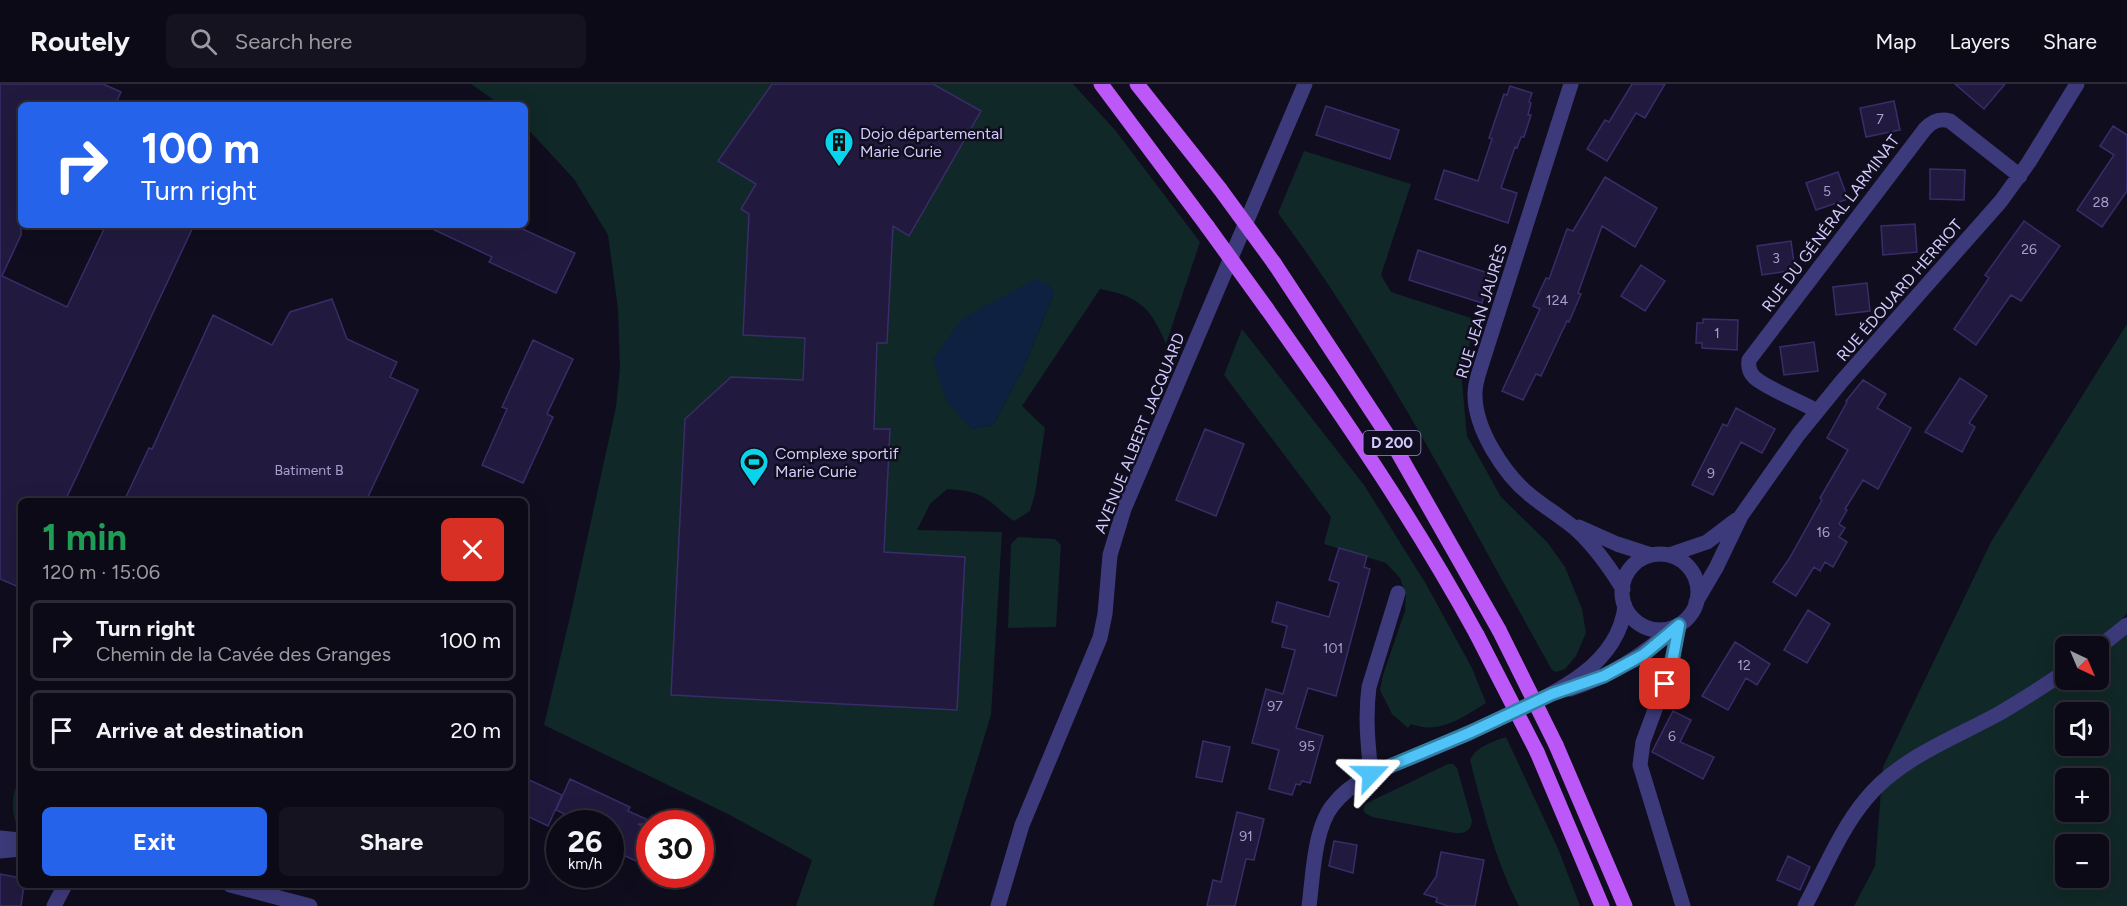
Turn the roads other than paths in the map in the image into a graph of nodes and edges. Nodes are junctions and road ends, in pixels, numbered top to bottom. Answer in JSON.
{"nodes":[{"id":1,"x":1101,"y":84,"type":"edge"},
{"id":2,"x":1137,"y":84,"type":"edge"},
{"id":3,"x":1305,"y":84,"type":"edge"},
{"id":4,"x":1571,"y":84,"type":"edge"},
{"id":5,"x":2077,"y":84,"type":"edge"},
{"id":6,"x":2020,"y":176,"type":"junction"},
{"id":7,"x":1818,"y":411,"type":"junction"},
{"id":8,"x":1741,"y":516,"type":"junction"},
{"id":9,"x":1566,"y":520,"type":"junction"},
{"id":10,"x":1651,"y":555,"type":"junction"},
{"id":11,"x":1669,"y":555,"type":"junction"},
{"id":12,"x":1623,"y":589,"type":"junction"},
{"id":13,"x":1398,"y":593,"type":"dead end"},
{"id":14,"x":1696,"y":602,"type":"junction"},
{"id":15,"x":1625,"y":606,"type":"junction"},
{"id":16,"x":2127,"y":625,"type":"edge"},
{"id":17,"x":1676,"y":626,"type":"junction"},
{"id":18,"x":2109,"y":639,"type":"edge"},
{"id":19,"x":2055,"y":678,"type":"edge"},
{"id":20,"x":1552,"y":694,"type":"junction"},
{"id":21,"x":1371,"y":774,"type":"junction"},
{"id":22,"x":0,"y":838,"type":"edge"},
{"id":23,"x":18,"y":840,"type":"edge"},
{"id":24,"x":18,"y":849,"type":"edge"},
{"id":25,"x":0,"y":852,"type":"edge"},
{"id":26,"x":63,"y":888,"type":"edge"},
{"id":27,"x":236,"y":888,"type":"edge"},
{"id":28,"x":259,"y":899,"type":"edge"},
{"id":29,"x":54,"y":906,"type":"edge"},
{"id":30,"x":310,"y":906,"type":"edge"},
{"id":31,"x":998,"y":906,"type":"edge"},
{"id":32,"x":1309,"y":906,"type":"edge"},
{"id":33,"x":1602,"y":906,"type":"edge"},
{"id":34,"x":1625,"y":906,"type":"edge"},
{"id":35,"x":1683,"y":906,"type":"edge"},
{"id":36,"x":1805,"y":906,"type":"edge"}],
"edges":[{"from":1,"to":33,"type":"main road","number":"D 200","bridge":true},
{"from":2,"to":34,"type":"main road","number":"D 200","bridge":true},
{"from":3,"to":31,"type":"street","name":"AVENUE ALBERT JACQUARD"},
{"from":4,"to":9,"type":"street","name":"RUE JEAN JAURÈS"},
{"from":5,"to":6,"type":"street","name":"RUE ÉDOUARD HERRIOT"},
{"from":6,"to":7,"type":"street","name":"RUE ÉDOUARD HERRIOT"},
{"from":6,"to":7,"type":"street","name":"RUE DU GÉNÉRAL LARMINAT"},
{"from":7,"to":8,"type":"street","name":"RUE ÉDOUARD HERRIOT"},
{"from":8,"to":11,"type":"street","name":"RUE ÉDOUARD HERRIOT"},
{"from":8,"to":14,"type":"street","name":"RUE ÉDOUARD HERRIOT"},
{"from":9,"to":10,"type":"street","name":"RUE JEAN JAURÈS"},
{"from":9,"to":12,"type":"street","name":"RUE JEAN JAURÈS"},
{"from":10,"to":11,"type":"street"},
{"from":10,"to":12,"type":"street"},
{"from":11,"to":14,"type":"street"},
{"from":12,"to":15,"type":"street"},
{"from":13,"to":21,"type":"street"},
{"from":14,"to":17,"type":"street"},
{"from":15,"to":17,"type":"street"},
{"from":15,"to":20,"type":"street"},
{"from":16,"to":18,"type":"street"},
{"from":17,"to":20,"type":"street"},
{"from":17,"to":35,"type":"street"},
{"from":19,"to":36,"type":"street"},
{"from":20,"to":21,"type":"street"},
{"from":21,"to":32,"type":"street"},
{"from":22,"to":23,"type":"street"},
{"from":24,"to":25,"type":"street"},
{"from":26,"to":29,"type":"street"},
{"from":27,"to":28,"type":"street"},
{"from":28,"to":30,"type":"street"}]}
